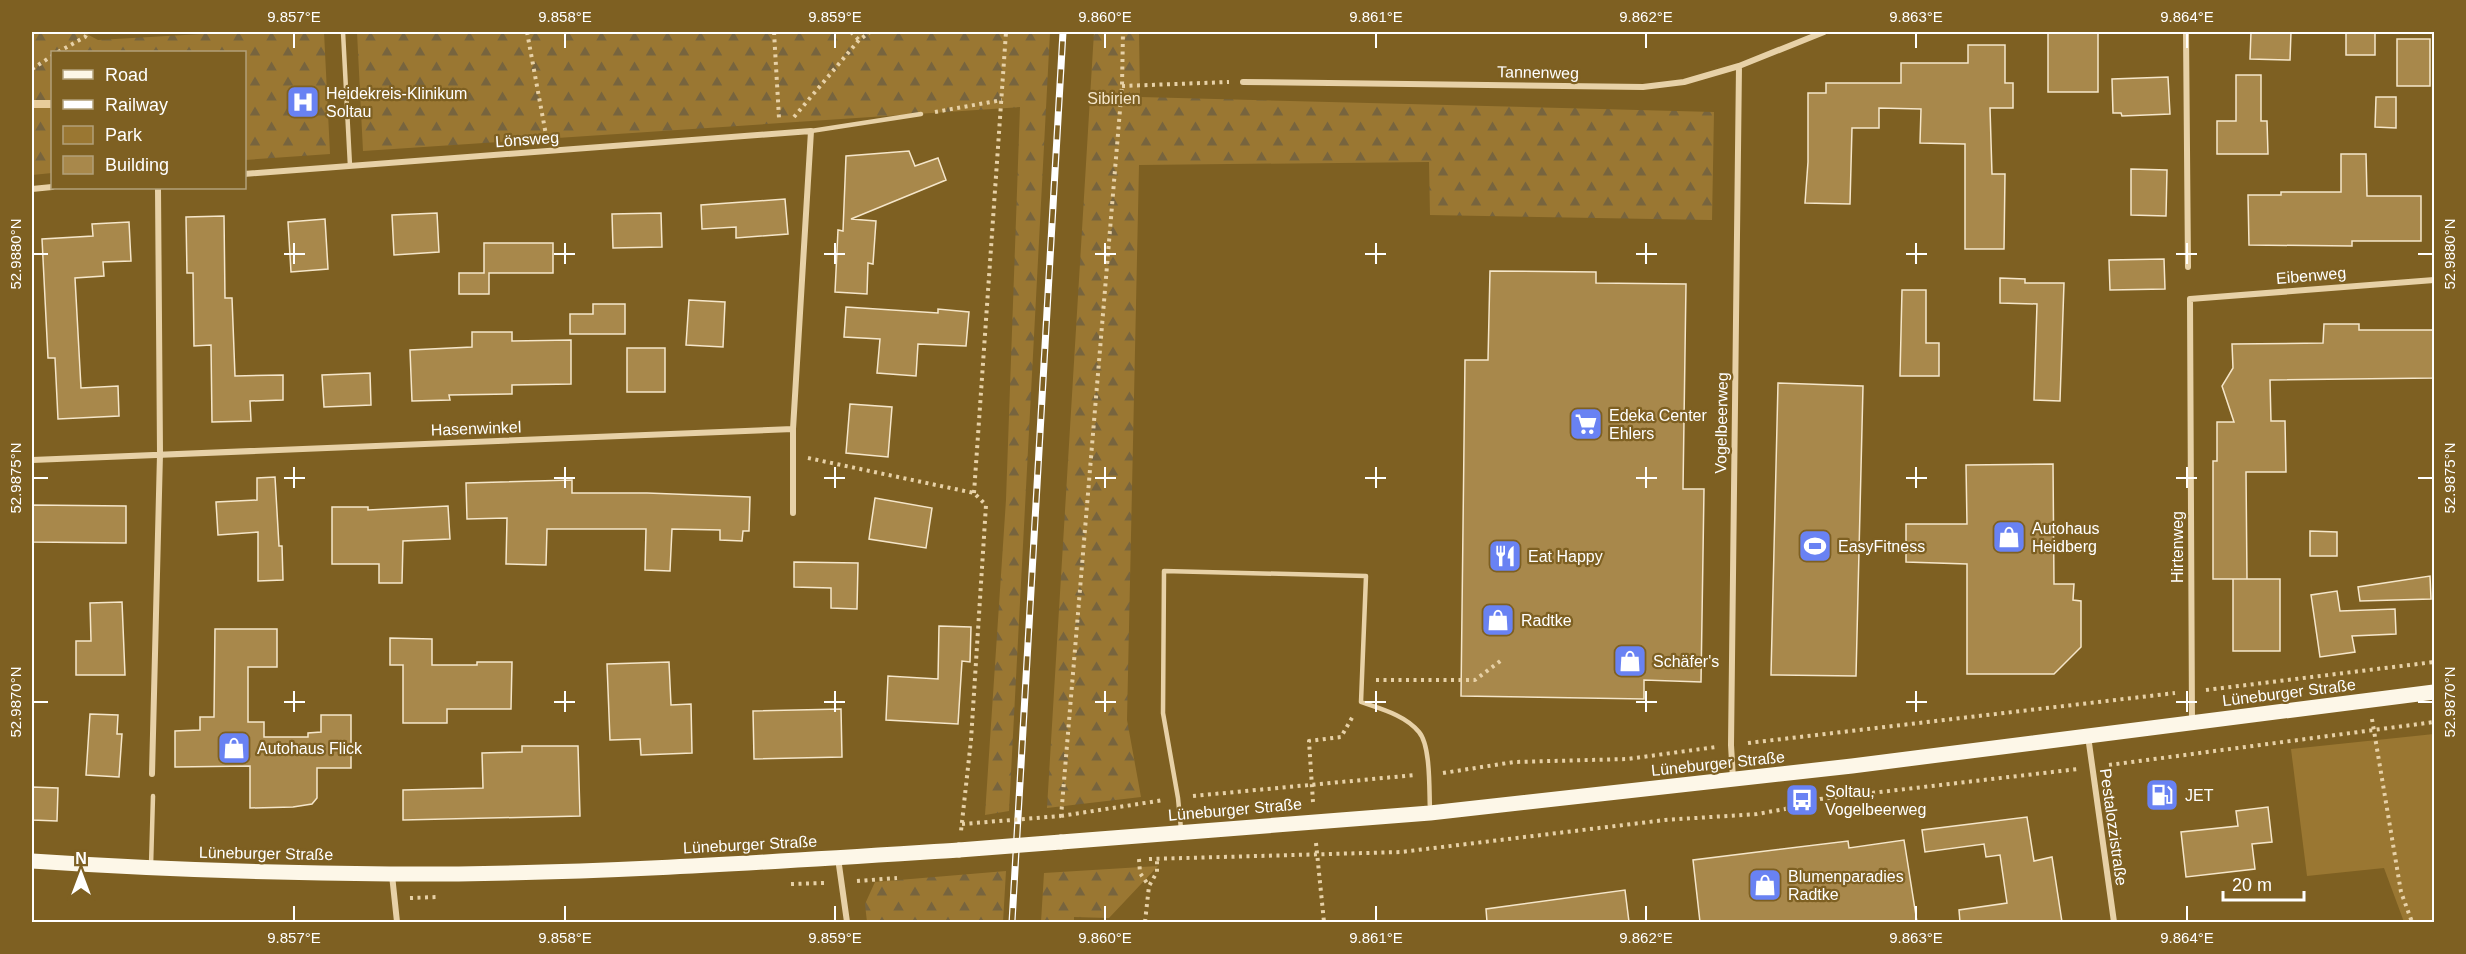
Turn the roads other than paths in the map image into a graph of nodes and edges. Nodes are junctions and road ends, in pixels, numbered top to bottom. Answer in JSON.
{"nodes":[{"id":1,"x":343,"y":32,"type":"edge"},
{"id":2,"x":1824,"y":32,"type":"edge"},
{"id":3,"x":2186,"y":32,"type":"edge"},
{"id":4,"x":1739,"y":66,"type":"junction"},
{"id":5,"x":1243,"y":82,"type":"road end"},
{"id":6,"x":921,"y":114,"type":"road end"},
{"id":7,"x":811,"y":131,"type":"junction"},
{"id":8,"x":350,"y":166,"type":"junction"},
{"id":9,"x":246,"y":174,"type":"edge"},
{"id":10,"x":51,"y":187,"type":"edge"},
{"id":11,"x":32,"y":189,"type":"edge"},
{"id":12,"x":158,"y":189,"type":"edge"},
{"id":13,"x":2188,"y":267,"type":"dead end"},
{"id":14,"x":2434,"y":280,"type":"edge"},
{"id":15,"x":2190,"y":299,"type":"joint"},
{"id":16,"x":793,"y":429,"type":"junction"},
{"id":17,"x":160,"y":454,"type":"junction"},
{"id":18,"x":32,"y":460,"type":"edge"},
{"id":19,"x":793,"y":513,"type":"dead end"},
{"id":20,"x":2434,"y":692,"type":"edge"},
{"id":21,"x":2192,"y":722,"type":"junction"},
{"id":22,"x":2088,"y":736,"type":"junction"},
{"id":23,"x":152,"y":774,"type":"dead end"},
{"id":24,"x":1733,"y":779,"type":"junction"},
{"id":25,"x":153,"y":796,"type":"dead end"},
{"id":26,"x":1430,"y":813,"type":"junction"},
{"id":27,"x":1181,"y":832,"type":"junction"},
{"id":28,"x":838,"y":858,"type":"junction"},
{"id":29,"x":32,"y":861,"type":"edge"},
{"id":30,"x":151,"y":868,"type":"junction"},
{"id":31,"x":392,"y":874,"type":"junction"},
{"id":32,"x":397,"y":922,"type":"edge"},
{"id":33,"x":847,"y":922,"type":"edge"},
{"id":34,"x":2114,"y":922,"type":"edge"}],
"edges":[{"from":1,"to":8,"type":"lane"},
{"from":2,"to":4,"type":"street","name":"Tannenweg"},
{"from":3,"to":13,"type":"street"},
{"from":4,"to":5,"type":"street","name":"Tannenweg"},
{"from":4,"to":24,"type":"street","name":"Vogelbeerweg"},
{"from":6,"to":7,"type":"lane"},
{"from":7,"to":8,"type":"street","name":"Lönsweg"},
{"from":7,"to":16,"type":"street"},
{"from":8,"to":9,"type":"street","name":"Lönsweg"},
{"from":10,"to":11,"type":"street"},
{"from":12,"to":17,"type":"street"},
{"from":14,"to":15,"type":"street","name":"Eibenweg"},
{"from":15,"to":21,"type":"street","name":"Hirtenweg"},
{"from":16,"to":17,"type":"street","name":"Hasenwinkel"},
{"from":16,"to":19,"type":"street"},
{"from":17,"to":18,"type":"street","name":"Hasenwinkel"},
{"from":17,"to":23,"type":"street"},
{"from":20,"to":21,"type":"main road","name":"Lüneburger Straße"},
{"from":21,"to":22,"type":"main road","name":"Lüneburger Straße"},
{"from":22,"to":24,"type":"main road","name":"Lüneburger Straße"},
{"from":22,"to":34,"type":"street","name":"Pestalozzistraße"},
{"from":24,"to":26,"type":"main road","name":"Lüneburger Straße"},
{"from":25,"to":30,"type":"lane"},
{"from":26,"to":27,"type":"main road","name":"Lüneburger Straße"},
{"from":26,"to":27,"type":"lane"},
{"from":27,"to":28,"type":"main road","name":"Lüneburger Straße","bridge":true},
{"from":28,"to":31,"type":"main road","name":"Lüneburger Straße"},
{"from":28,"to":33,"type":"street"},
{"from":29,"to":30,"type":"main road","name":"Lüneburger Straße"},
{"from":30,"to":31,"type":"main road","name":"Lüneburger Straße"},
{"from":31,"to":32,"type":"street"}]}
